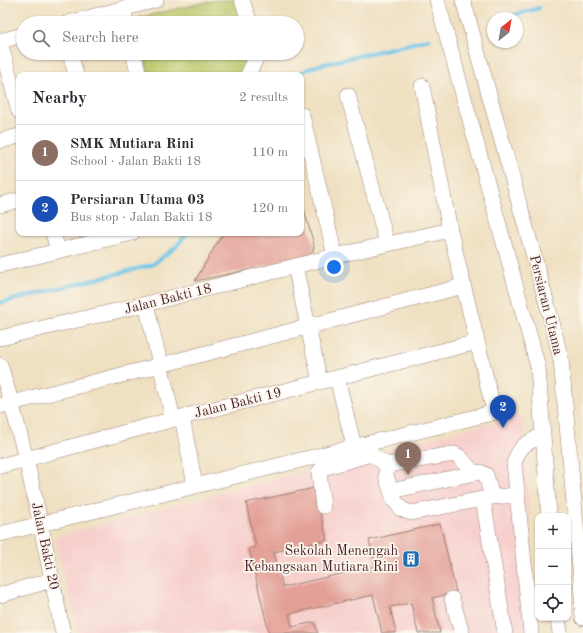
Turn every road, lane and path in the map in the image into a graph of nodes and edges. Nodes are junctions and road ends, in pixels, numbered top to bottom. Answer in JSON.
{"nodes":[{"id":1,"x":156,"y":0,"type":"edge"},
{"id":2,"x":242,"y":0,"type":"edge"},
{"id":3,"x":437,"y":0,"type":"edge"},
{"id":4,"x":463,"y":0,"type":"edge"},
{"id":5,"x":123,"y":8,"type":"junction"},
{"id":6,"x":94,"y":16,"type":"edge"},
{"id":7,"x":125,"y":16,"type":"edge"},
{"id":8,"x":248,"y":16,"type":"edge"},
{"id":9,"x":16,"y":37,"type":"edge"},
{"id":10,"x":0,"y":41,"type":"edge"},
{"id":11,"x":72,"y":60,"type":"edge"},
{"id":12,"x":136,"y":60,"type":"edge"},
{"id":13,"x":255,"y":60,"type":"edge"},
{"id":14,"x":75,"y":72,"type":"edge"},
{"id":15,"x":138,"y":72,"type":"edge"},
{"id":16,"x":249,"y":72,"type":"edge"},
{"id":17,"x":422,"y":86,"type":"dead end"},
{"id":18,"x":348,"y":96,"type":"dead end"},
{"id":19,"x":16,"y":100,"type":"edge"},
{"id":20,"x":304,"y":124,"type":"edge"},
{"id":21,"x":16,"y":137,"type":"edge"},
{"id":22,"x":0,"y":141,"type":"edge"},
{"id":23,"x":16,"y":201,"type":"edge"},
{"id":24,"x":0,"y":205,"type":"edge"},
{"id":25,"x":450,"y":230,"type":"junction"},
{"id":26,"x":54,"y":236,"type":"edge"},
{"id":27,"x":117,"y":236,"type":"edge"},
{"id":28,"x":387,"y":244,"type":"junction"},
{"id":29,"x":58,"y":251,"type":"junction"},
{"id":30,"x":335,"y":256,"type":"junction"},
{"id":31,"x":0,"y":265,"type":"edge"},
{"id":32,"x":295,"y":266,"type":"junction"},
{"id":33,"x":464,"y":286,"type":"junction"},
{"id":34,"x":146,"y":304,"type":"junction"},
{"id":35,"x":308,"y":327,"type":"junction"},
{"id":36,"x":0,"y":338,"type":"edge"},
{"id":37,"x":477,"y":342,"type":"junction"},
{"id":38,"x":0,"y":365,"type":"edge"},
{"id":39,"x":161,"y":365,"type":"junction"},
{"id":40,"x":337,"y":378,"type":"junction"},
{"id":41,"x":320,"y":382,"type":"junction"},
{"id":42,"x":6,"y":404,"type":"edge"},
{"id":43,"x":178,"y":418,"type":"junction"},
{"id":44,"x":542,"y":435,"type":"junction"},
{"id":45,"x":354,"y":446,"type":"junction"},
{"id":46,"x":26,"y":459,"type":"junction"},
{"id":47,"x":387,"y":465,"type":"junction"},
{"id":48,"x":0,"y":466,"type":"edge"},
{"id":49,"x":474,"y":474,"type":"junction"},
{"id":50,"x":195,"y":485,"type":"junction"},
{"id":51,"x":391,"y":490,"type":"junction"},
{"id":52,"x":518,"y":495,"type":"junction"},
{"id":53,"x":487,"y":498,"type":"junction"},
{"id":54,"x":323,"y":506,"type":"dead end"},
{"id":55,"x":549,"y":513,"type":"edge"},
{"id":56,"x":40,"y":524,"type":"junction"},
{"id":57,"x":0,"y":534,"type":"edge"},
{"id":58,"x":52,"y":580,"type":"junction"},
{"id":59,"x":0,"y":594,"type":"edge"},
{"id":60,"x":452,"y":599,"type":"dead end"},
{"id":61,"x":583,"y":618,"type":"edge"},
{"id":62,"x":558,"y":621,"type":"edge"},
{"id":63,"x":63,"y":633,"type":"edge"},
{"id":64,"x":462,"y":633,"type":"edge"},
{"id":65,"x":505,"y":633,"type":"edge"},
{"id":66,"x":531,"y":633,"type":"edge"},
{"id":67,"x":560,"y":633,"type":"edge"}],
"edges":[{"from":1,"to":5,"type":"street"},
{"from":2,"to":8,"type":"street"},
{"from":3,"to":44,"type":"street","name":"Persiaran Utama"},
{"from":4,"to":61,"type":"street","name":"Persiaran Utama"},
{"from":5,"to":6,"type":"street"},
{"from":5,"to":7,"type":"street"},
{"from":9,"to":10,"type":"street"},
{"from":10,"to":19,"type":"street"},
{"from":11,"to":14,"type":"street"},
{"from":12,"to":15,"type":"street"},
{"from":13,"to":16,"type":"street"},
{"from":17,"to":25,"type":"street"},
{"from":18,"to":28,"type":"street"},
{"from":20,"to":30,"type":"street"},
{"from":21,"to":22,"type":"street"},
{"from":23,"to":24,"type":"street"},
{"from":25,"to":28,"type":"street","name":"Jalan Bakti 18"},
{"from":25,"to":33,"type":"street"},
{"from":26,"to":29,"type":"street"},
{"from":27,"to":29,"type":"street"},
{"from":28,"to":30,"type":"street","name":"Jalan Bakti 18"},
{"from":29,"to":31,"type":"street"},
{"from":30,"to":32,"type":"street","name":"Jalan Bakti 18"},
{"from":32,"to":34,"type":"street","name":"Jalan Bakti 18"},
{"from":32,"to":35,"type":"street"},
{"from":33,"to":35,"type":"street"},
{"from":33,"to":37,"type":"street"},
{"from":34,"to":36,"type":"street","name":"Jalan Bakti 18"},
{"from":34,"to":39,"type":"street"},
{"from":35,"to":39,"type":"street"},
{"from":35,"to":41,"type":"street"},
{"from":37,"to":40,"type":"street","name":"Jalan Bakti 19"},
{"from":37,"to":45,"type":"street"},
{"from":38,"to":42,"type":"street","name":"Jalan Bakti 20"},
{"from":39,"to":42,"type":"street"},
{"from":39,"to":43,"type":"street"},
{"from":40,"to":41,"type":"street","name":"Jalan Bakti 19"},
{"from":40,"to":45,"type":"street"},
{"from":41,"to":43,"type":"street","name":"Jalan Bakti 19"},
{"from":42,"to":46,"type":"street","name":"Jalan Bakti 20"},
{"from":43,"to":46,"type":"street","name":"Jalan Bakti 19"},
{"from":43,"to":50,"type":"street"},
{"from":44,"to":52,"type":"street"},
{"from":44,"to":55,"type":"street","name":"Persiaran Utama"},
{"from":45,"to":50,"type":"street"},
{"from":46,"to":48,"type":"street","name":"Jalan Bakti 19"},
{"from":46,"to":56,"type":"street","name":"Jalan Bakti 20"},
{"from":47,"to":49,"type":"street"},
{"from":47,"to":51,"type":"street"},
{"from":47,"to":54,"type":"street"},
{"from":49,"to":51,"type":"street"},
{"from":49,"to":53,"type":"street"},
{"from":50,"to":56,"type":"street"},
{"from":51,"to":53,"type":"street"},
{"from":52,"to":53,"type":"street"},
{"from":52,"to":66,"type":"street"},
{"from":53,"to":65,"type":"street"},
{"from":56,"to":57,"type":"street"},
{"from":56,"to":58,"type":"street","name":"Jalan Bakti 20"},
{"from":58,"to":59,"type":"street"},
{"from":58,"to":63,"type":"street","name":"Jalan Bakti 20"},
{"from":60,"to":64,"type":"street"},
{"from":62,"to":67,"type":"street"}]}
